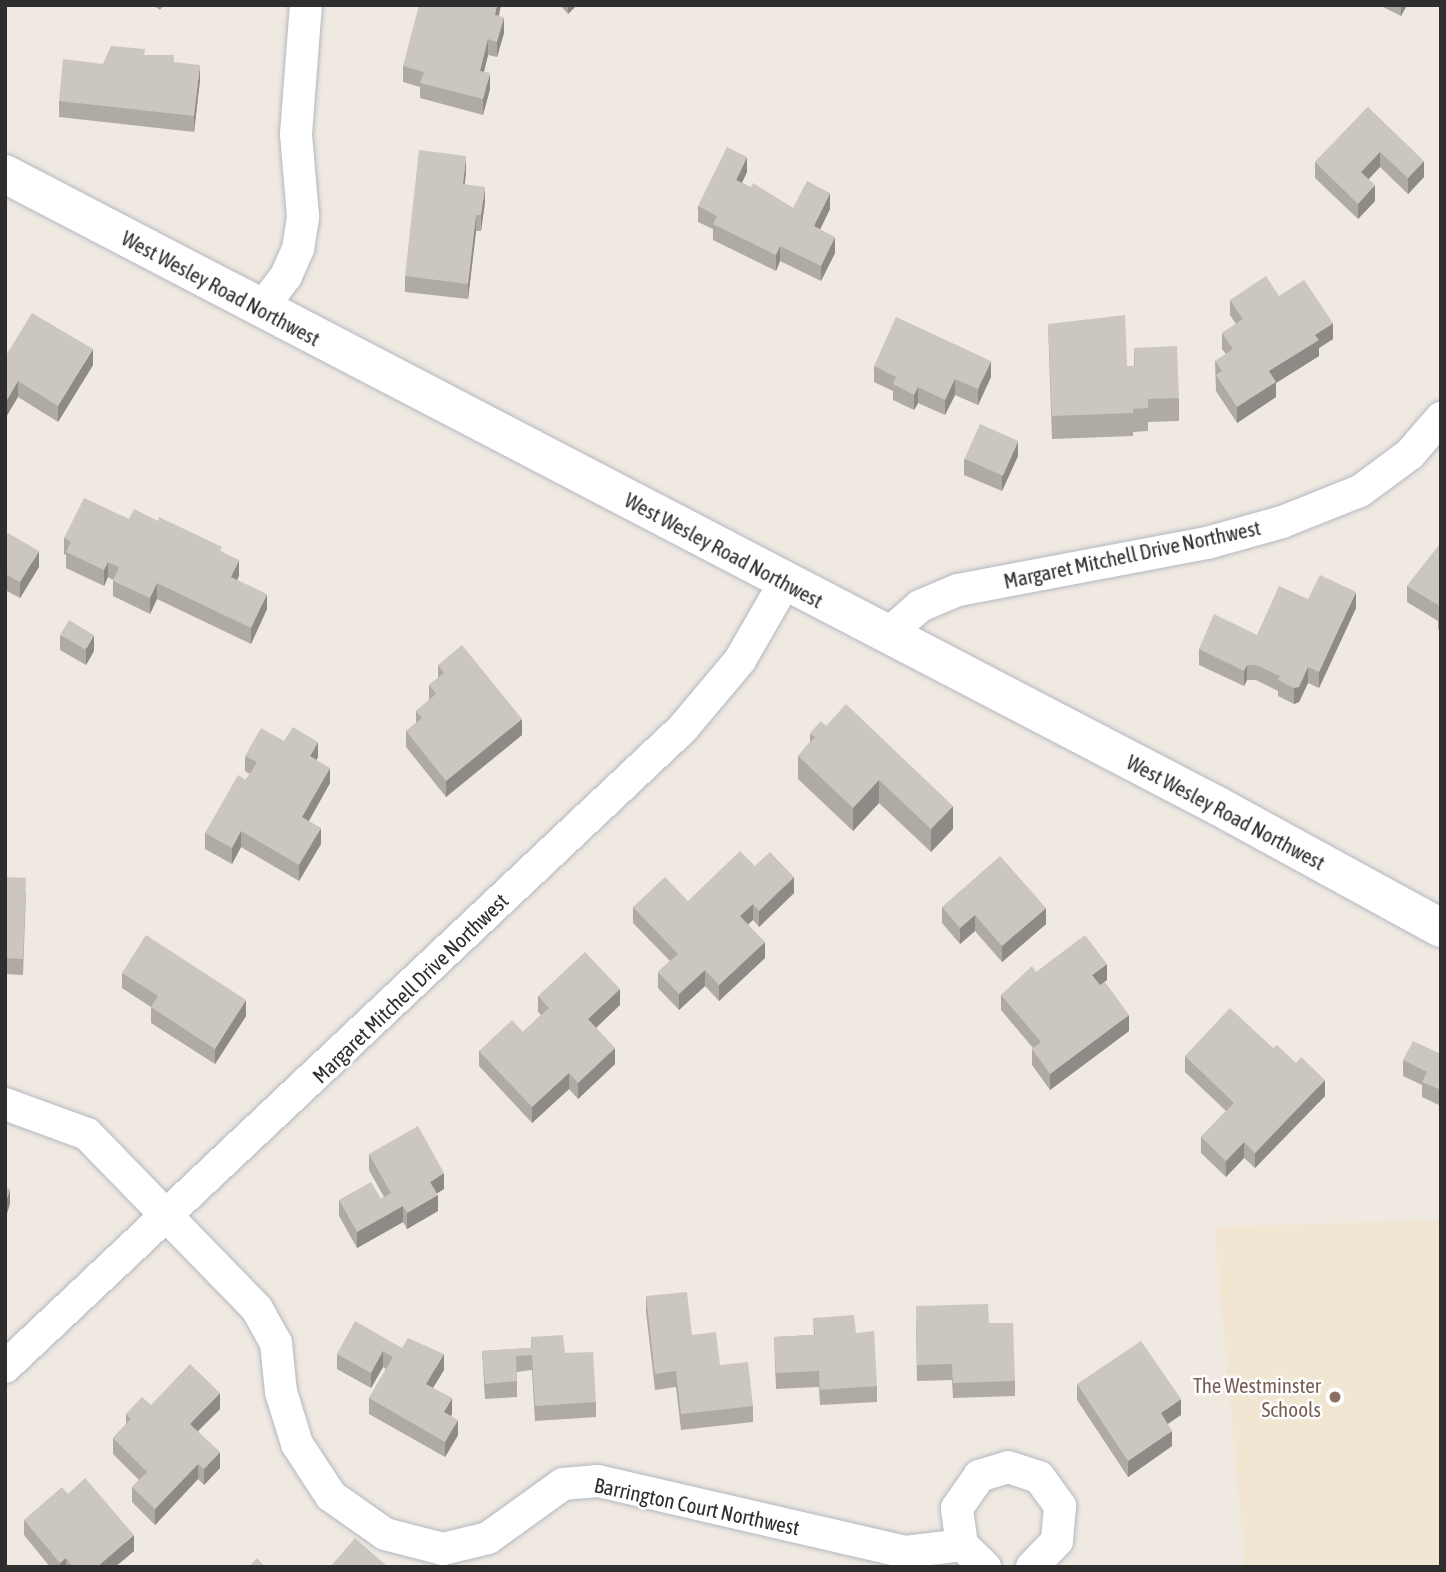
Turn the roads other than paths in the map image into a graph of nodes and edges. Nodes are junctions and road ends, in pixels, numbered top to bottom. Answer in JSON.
{"nodes":[{"id":1,"x":306,"y":5,"type":"edge"},
{"id":2,"x":8,"y":181,"type":"edge"},
{"id":3,"x":261,"y":309,"type":"junction"},
{"id":4,"x":1441,"y":418,"type":"edge"},
{"id":5,"x":785,"y":582,"type":"junction"},
{"id":6,"x":887,"y":635,"type":"junction"},
{"id":7,"x":1441,"y":928,"type":"edge"},
{"id":8,"x":5,"y":1104,"type":"edge"},
{"id":9,"x":167,"y":1219,"type":"junction"},
{"id":10,"x":5,"y":1367,"type":"edge"},
{"id":11,"x":962,"y":1545,"type":"junction"},
{"id":12,"x":985,"y":1567,"type":"edge"},
{"id":13,"x":1032,"y":1567,"type":"edge"}],
"edges":[{"from":1,"to":3,"type":"street"},
{"from":2,"to":3,"type":"street","name":"West Wesley Road Northwest"},
{"from":3,"to":5,"type":"street","name":"West Wesley Road Northwest"},
{"from":4,"to":6,"type":"street","name":"Margaret Mitchell Drive Northwest"},
{"from":5,"to":6,"type":"street","name":"West Wesley Road Northwest"},
{"from":5,"to":9,"type":"street","name":"Margaret Mitchell Drive Northwest"},
{"from":6,"to":7,"type":"street","name":"West Wesley Road Northwest"},
{"from":8,"to":9,"type":"street","name":"Barrington Court Northwest"},
{"from":9,"to":10,"type":"street","name":"Margaret Mitchell Drive Northwest"},
{"from":9,"to":11,"type":"street","name":"Barrington Court Northwest"},
{"from":11,"to":12,"type":"street"},
{"from":11,"to":13,"type":"street"}]}
